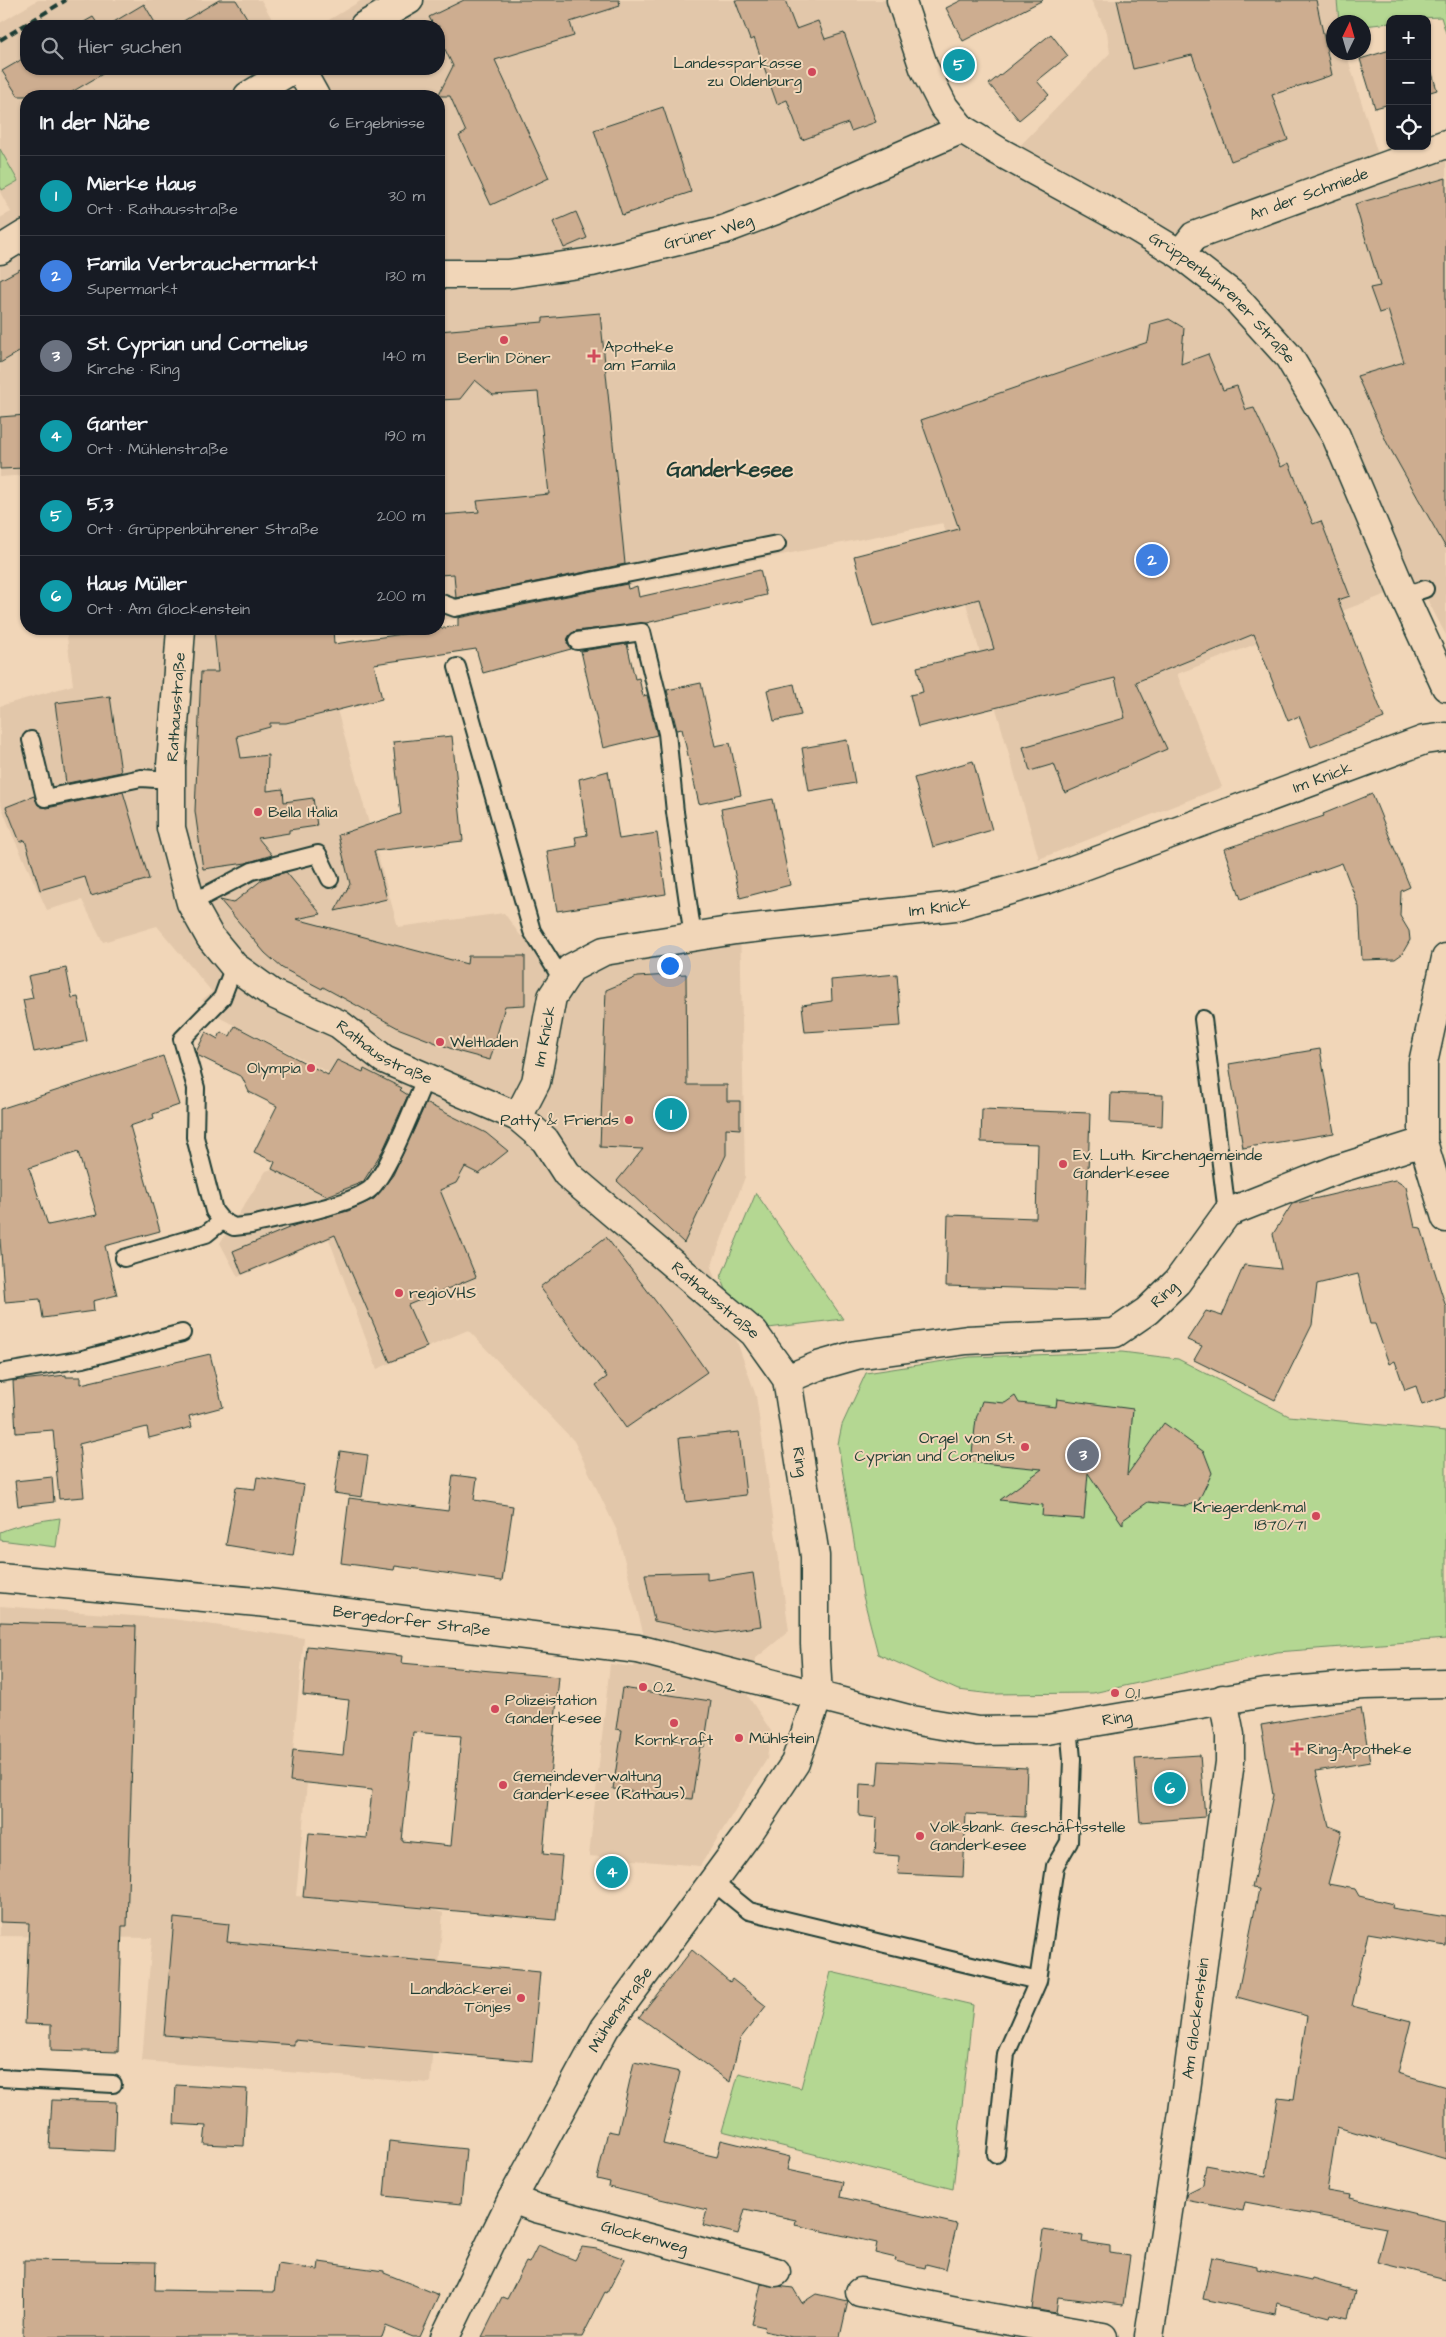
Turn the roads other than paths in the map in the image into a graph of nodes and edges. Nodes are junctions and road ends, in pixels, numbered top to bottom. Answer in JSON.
{"nodes":[{"id":1,"x":409,"y":0,"type":"edge"},
{"id":2,"x":901,"y":0,"type":"edge"},
{"id":3,"x":374,"y":20,"type":"edge"},
{"id":4,"x":283,"y":75,"type":"edge"},
{"id":5,"x":303,"y":75,"type":"edge"},
{"id":6,"x":258,"y":90,"type":"edge"},
{"id":7,"x":312,"y":90,"type":"edge"},
{"id":8,"x":962,"y":129,"type":"junction"},
{"id":9,"x":1446,"y":144,"type":"edge"},
{"id":10,"x":20,"y":238,"type":"edge"},
{"id":11,"x":0,"y":250,"type":"edge"},
{"id":12,"x":1180,"y":254,"type":"junction"},
{"id":13,"x":445,"y":274,"type":"edge"},
{"id":14,"x":776,"y":544,"type":"dead end"},
{"id":15,"x":445,"y":604,"type":"edge"},
{"id":16,"x":181,"y":635,"type":"edge"},
{"id":17,"x":577,"y":641,"type":"dead end"},
{"id":18,"x":457,"y":667,"type":"dead end"},
{"id":19,"x":1446,"y":687,"type":"edge"},
{"id":20,"x":1446,"y":737,"type":"edge"},
{"id":21,"x":31,"y":740,"type":"dead end"},
{"id":22,"x":171,"y":780,"type":"junction"},
{"id":23,"x":330,"y":879,"type":"dead end"},
{"id":24,"x":190,"y":903,"type":"junction"},
{"id":25,"x":692,"y":937,"type":"junction"},
{"id":26,"x":1446,"y":958,"type":"edge"},
{"id":27,"x":234,"y":966,"type":"junction"},
{"id":28,"x":563,"y":981,"type":"junction"},
{"id":29,"x":1202,"y":1019,"type":"dead end"},
{"id":30,"x":426,"y":1077,"type":"junction"},
{"id":31,"x":518,"y":1116,"type":"junction"},
{"id":32,"x":1424,"y":1142,"type":"junction"},
{"id":33,"x":1227,"y":1213,"type":"junction"},
{"id":34,"x":1446,"y":1218,"type":"edge"},
{"id":35,"x":222,"y":1221,"type":"junction"},
{"id":36,"x":124,"y":1258,"type":"dead end"},
{"id":37,"x":182,"y":1333,"type":"dead end"},
{"id":38,"x":0,"y":1373,"type":"edge"},
{"id":39,"x":787,"y":1379,"type":"junction"},
{"id":40,"x":0,"y":1578,"type":"edge"},
{"id":41,"x":1446,"y":1683,"type":"edge"},
{"id":42,"x":818,"y":1696,"type":"junction"},
{"id":43,"x":1223,"y":1699,"type":"junction"},
{"id":44,"x":1069,"y":1726,"type":"junction"},
{"id":45,"x":713,"y":1882,"type":"junction"},
{"id":46,"x":1038,"y":1981,"type":"junction"},
{"id":47,"x":0,"y":2078,"type":"edge"},
{"id":48,"x":113,"y":2084,"type":"dead end"},
{"id":49,"x":996,"y":2154,"type":"dead end"},
{"id":50,"x":512,"y":2200,"type":"junction"},
{"id":51,"x":776,"y":2272,"type":"dead end"},
{"id":52,"x":860,"y":2292,"type":"dead end"},
{"id":53,"x":445,"y":2337,"type":"edge"},
{"id":54,"x":1103,"y":2337,"type":"edge"},
{"id":55,"x":1149,"y":2337,"type":"edge"}],
"edges":[{"from":1,"to":3,"type":"street"},
{"from":2,"to":8,"type":"street","name":"Grüppenbührener Straße"},
{"from":4,"to":6,"type":"street"},
{"from":5,"to":7,"type":"street"},
{"from":8,"to":12,"type":"street","name":"Grüppenbührener Straße"},
{"from":8,"to":13,"type":"street","name":"Grüner Weg"},
{"from":9,"to":12,"type":"street","name":"An der Schmiede"},
{"from":10,"to":11,"type":"street"},
{"from":12,"to":19,"type":"street","name":"Grüppenbührener Straße"},
{"from":14,"to":15,"type":"lane"},
{"from":16,"to":22,"type":"street","name":"Rathausstraße"},
{"from":17,"to":25,"type":"lane"},
{"from":18,"to":28,"type":"lane"},
{"from":20,"to":25,"type":"street","name":"Im Knick"},
{"from":21,"to":22,"type":"lane"},
{"from":22,"to":24,"type":"street","name":"Rathausstraße"},
{"from":23,"to":24,"type":"lane"},
{"from":24,"to":27,"type":"street","name":"Rathausstraße"},
{"from":25,"to":28,"type":"street","name":"Im Knick"},
{"from":26,"to":32,"type":"street"},
{"from":27,"to":30,"type":"street","name":"Rathausstraße"},
{"from":27,"to":35,"type":"lane"},
{"from":28,"to":31,"type":"street","name":"Im Knick"},
{"from":29,"to":33,"type":"lane"},
{"from":30,"to":31,"type":"street","name":"Rathausstraße"},
{"from":30,"to":35,"type":"lane"},
{"from":31,"to":39,"type":"street","name":"Rathausstraße"},
{"from":32,"to":33,"type":"street"},
{"from":32,"to":34,"type":"street"},
{"from":33,"to":39,"type":"street","name":"Ring"},
{"from":35,"to":36,"type":"lane"},
{"from":37,"to":38,"type":"lane"},
{"from":39,"to":42,"type":"street","name":"Ring"},
{"from":40,"to":42,"type":"street","name":"Bergedorfer Straße"},
{"from":41,"to":43,"type":"street","name":"Ring"},
{"from":42,"to":44,"type":"street","name":"Ring"},
{"from":42,"to":45,"type":"street","name":"Mühlenstraße"},
{"from":43,"to":44,"type":"street","name":"Ring"},
{"from":43,"to":55,"type":"street","name":"Am Glockenstein"},
{"from":44,"to":46,"type":"lane"},
{"from":45,"to":46,"type":"lane"},
{"from":45,"to":50,"type":"street","name":"Mühlenstraße"},
{"from":46,"to":49,"type":"lane"},
{"from":47,"to":48,"type":"lane"},
{"from":50,"to":51,"type":"street","name":"Glockenweg"},
{"from":50,"to":53,"type":"street","name":"Mühlenstraße"},
{"from":52,"to":54,"type":"street"}]}
